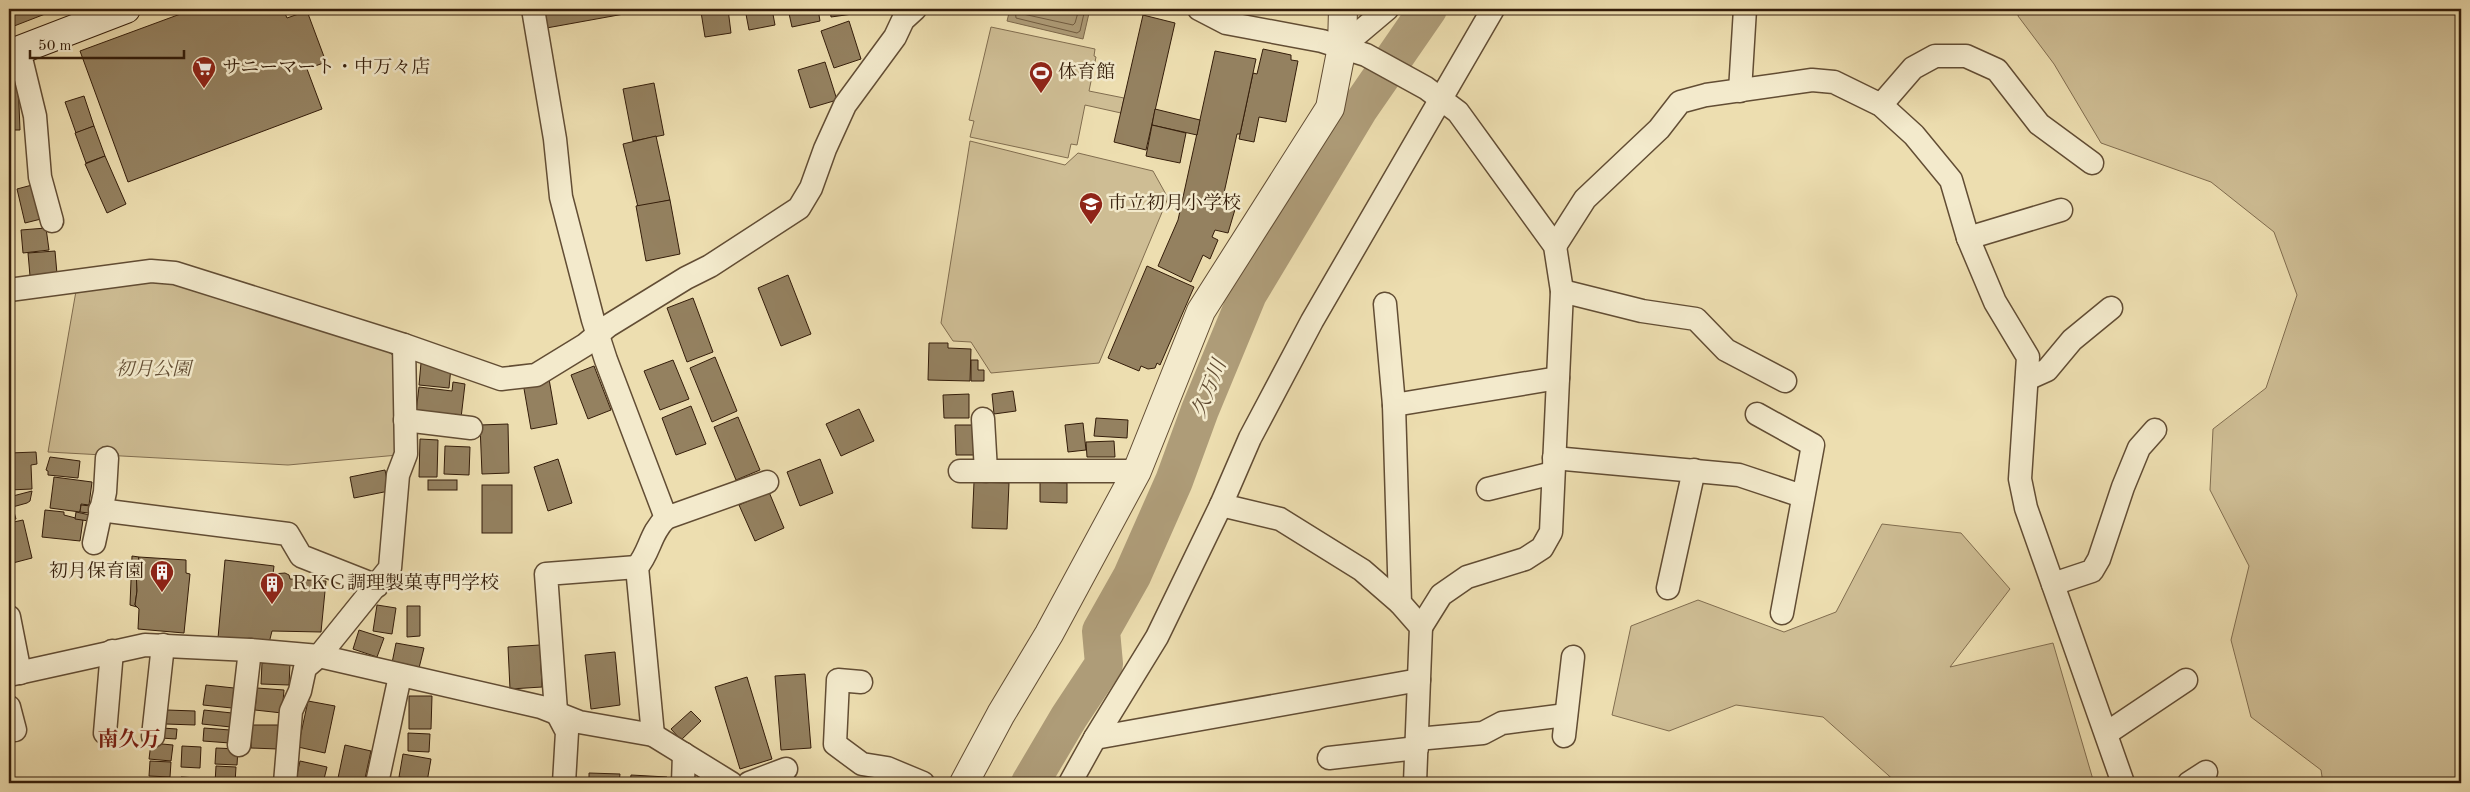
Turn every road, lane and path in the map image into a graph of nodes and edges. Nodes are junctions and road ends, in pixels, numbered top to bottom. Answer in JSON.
{"nodes":[{"id":1,"x":126,"y":9,"type":"edge"},
{"id":2,"x":533,"y":9,"type":"edge"},
{"id":3,"x":1199,"y":9,"type":"edge"},
{"id":4,"x":1343,"y":9,"type":"edge"},
{"id":5,"x":1387,"y":9,"type":"edge"},
{"id":6,"x":1493,"y":9,"type":"edge"},
{"id":7,"x":1745,"y":9,"type":"edge"},
{"id":8,"x":906,"y":12,"type":"edge"},
{"id":9,"x":1354,"y":51,"type":"junction"},
{"id":10,"x":14,"y":52,"type":"edge"},
{"id":11,"x":1740,"y":91,"type":"junction"},
{"id":12,"x":1433,"y":93,"type":"junction"},
{"id":13,"x":1881,"y":106,"type":"junction"},
{"id":14,"x":2092,"y":163,"type":"dead end"},
{"id":15,"x":2061,"y":210,"type":"dead end"},
{"id":16,"x":52,"y":220,"type":"dead end"},
{"id":17,"x":1968,"y":238,"type":"junction"},
{"id":18,"x":1556,"y":246,"type":"junction"},
{"id":19,"x":9,"y":290,"type":"edge"},
{"id":20,"x":1562,"y":291,"type":"junction"},
{"id":21,"x":1385,"y":304,"type":"dead end"},
{"id":22,"x":2112,"y":308,"type":"dead end"},
{"id":23,"x":597,"y":336,"type":"junction"},
{"id":24,"x":404,"y":345,"type":"junction"},
{"id":25,"x":1558,"y":378,"type":"junction"},
{"id":26,"x":2027,"y":378,"type":"junction"},
{"id":27,"x":1785,"y":381,"type":"dead end"},
{"id":28,"x":1394,"y":405,"type":"junction"},
{"id":29,"x":1757,"y":414,"type":"dead end"},
{"id":30,"x":983,"y":419,"type":"dead end"},
{"id":31,"x":405,"y":420,"type":"junction"},
{"id":32,"x":471,"y":428,"type":"dead end"},
{"id":33,"x":2155,"y":430,"type":"dead end"},
{"id":34,"x":107,"y":458,"type":"dead end"},
{"id":35,"x":1553,"y":465,"type":"junction"},
{"id":36,"x":1694,"y":470,"type":"junction"},
{"id":37,"x":960,"y":471,"type":"dead end"},
{"id":38,"x":986,"y":471,"type":"junction"},
{"id":39,"x":1137,"y":471,"type":"junction"},
{"id":40,"x":766,"y":482,"type":"dead end"},
{"id":41,"x":1488,"y":489,"type":"dead end"},
{"id":42,"x":1802,"y":496,"type":"junction"},
{"id":43,"x":1221,"y":505,"type":"junction"},
{"id":44,"x":100,"y":510,"type":"junction"},
{"id":45,"x":666,"y":518,"type":"junction"},
{"id":46,"x":94,"y":543,"type":"dead end"},
{"id":47,"x":637,"y":568,"type":"junction"},
{"id":48,"x":2053,"y":584,"type":"junction"},
{"id":49,"x":377,"y":586,"type":"junction"},
{"id":50,"x":1668,"y":588,"type":"dead end"},
{"id":51,"x":1400,"y":603,"type":"junction"},
{"id":52,"x":1782,"y":613,"type":"dead end"},
{"id":53,"x":9,"y":617,"type":"edge"},
{"id":54,"x":1421,"y":627,"type":"junction"},
{"id":55,"x":163,"y":645,"type":"junction"},
{"id":56,"x":250,"y":650,"type":"junction"},
{"id":57,"x":112,"y":651,"type":"junction"},
{"id":58,"x":318,"y":656,"type":"junction"},
{"id":59,"x":1573,"y":657,"type":"dead end"},
{"id":60,"x":15,"y":674,"type":"edge"},
{"id":61,"x":400,"y":676,"type":"junction"},
{"id":62,"x":1418,"y":680,"type":"junction"},
{"id":63,"x":2186,"y":680,"type":"dead end"},
{"id":64,"x":861,"y":682,"type":"dead end"},
{"id":65,"x":9,"y":707,"type":"edge"},
{"id":66,"x":556,"y":711,"type":"junction"},
{"id":67,"x":15,"y":730,"type":"dead end"},
{"id":68,"x":105,"y":733,"type":"dead end"},
{"id":69,"x":2107,"y":733,"type":"junction"},
{"id":70,"x":653,"y":735,"type":"junction"},
{"id":71,"x":152,"y":736,"type":"dead end"},
{"id":72,"x":1095,"y":738,"type":"junction"},
{"id":73,"x":1417,"y":744,"type":"junction"},
{"id":74,"x":239,"y":745,"type":"dead end"},
{"id":75,"x":684,"y":754,"type":"junction"},
{"id":76,"x":1330,"y":758,"type":"dead end"},
{"id":77,"x":786,"y":769,"type":"dead end"},
{"id":78,"x":897,"y":778,"type":"edge"},
{"id":79,"x":756,"y":782,"type":"edge"},
{"id":80,"x":284,"y":783,"type":"edge"},
{"id":81,"x":377,"y":783,"type":"edge"},
{"id":82,"x":564,"y":783,"type":"edge"},
{"id":83,"x":682,"y":783,"type":"edge"},
{"id":84,"x":731,"y":783,"type":"edge"},
{"id":85,"x":923,"y":783,"type":"edge"},
{"id":86,"x":964,"y":783,"type":"edge"},
{"id":87,"x":1070,"y":783,"type":"edge"},
{"id":88,"x":1415,"y":783,"type":"edge"},
{"id":89,"x":2123,"y":783,"type":"edge"}],
"edges":[{"from":1,"to":10,"type":"street"},
{"from":2,"to":23,"type":"street"},
{"from":3,"to":9,"type":"street"},
{"from":4,"to":9,"type":"street"},
{"from":5,"to":9,"type":"street"},
{"from":6,"to":12,"type":"street"},
{"from":7,"to":11,"type":"street"},
{"from":8,"to":23,"type":"street"},
{"from":9,"to":12,"type":"street"},
{"from":9,"to":39,"type":"street"},
{"from":10,"to":16,"type":"street"},
{"from":11,"to":13,"type":"street"},
{"from":11,"to":18,"type":"street"},
{"from":12,"to":18,"type":"street"},
{"from":12,"to":43,"type":"street"},
{"from":13,"to":14,"type":"street"},
{"from":13,"to":17,"type":"street"},
{"from":15,"to":17,"type":"street"},
{"from":17,"to":26,"type":"street"},
{"from":18,"to":20,"type":"street"},
{"from":19,"to":24,"type":"street"},
{"from":20,"to":25,"type":"street"},
{"from":20,"to":27,"type":"street"},
{"from":21,"to":28,"type":"street"},
{"from":22,"to":26,"type":"street"},
{"from":23,"to":24,"type":"street"},
{"from":23,"to":45,"type":"street"},
{"from":24,"to":31,"type":"street"},
{"from":25,"to":28,"type":"street"},
{"from":25,"to":35,"type":"street"},
{"from":26,"to":48,"type":"street"},
{"from":28,"to":51,"type":"street"},
{"from":29,"to":42,"type":"street"},
{"from":30,"to":38,"type":"street"},
{"from":31,"to":32,"type":"street"},
{"from":31,"to":49,"type":"street"},
{"from":33,"to":48,"type":"street"},
{"from":34,"to":44,"type":"street"},
{"from":35,"to":36,"type":"street"},
{"from":35,"to":41,"type":"street"},
{"from":35,"to":54,"type":"street"},
{"from":36,"to":42,"type":"street"},
{"from":36,"to":50,"type":"street"},
{"from":37,"to":38,"type":"street"},
{"from":38,"to":39,"type":"street"},
{"from":39,"to":86,"type":"street"},
{"from":40,"to":45,"type":"street"},
{"from":42,"to":52,"type":"street"},
{"from":43,"to":51,"type":"street"},
{"from":43,"to":72,"type":"street"},
{"from":44,"to":46,"type":"street"},
{"from":44,"to":49,"type":"street"},
{"from":45,"to":47,"type":"street"},
{"from":47,"to":66,"type":"street"},
{"from":47,"to":70,"type":"street"},
{"from":48,"to":69,"type":"street"},
{"from":49,"to":58,"type":"street"},
{"from":51,"to":54,"type":"street"},
{"from":53,"to":60,"type":"street"},
{"from":54,"to":62,"type":"street"},
{"from":55,"to":56,"type":"street"},
{"from":55,"to":57,"type":"street"},
{"from":55,"to":71,"type":"street"},
{"from":56,"to":58,"type":"street"},
{"from":56,"to":74,"type":"street"},
{"from":57,"to":60,"type":"street"},
{"from":57,"to":68,"type":"street"},
{"from":58,"to":61,"type":"street"},
{"from":58,"to":80,"type":"street"},
{"from":59,"to":73,"type":"street"},
{"from":61,"to":66,"type":"street"},
{"from":61,"to":81,"type":"street"},
{"from":62,"to":72,"type":"street"},
{"from":62,"to":73,"type":"street"},
{"from":63,"to":69,"type":"street"},
{"from":64,"to":78,"type":"street"},
{"from":65,"to":67,"type":"street"},
{"from":66,"to":70,"type":"street"},
{"from":66,"to":82,"type":"street"},
{"from":69,"to":89,"type":"street"},
{"from":70,"to":75,"type":"street"},
{"from":72,"to":87,"type":"street"},
{"from":73,"to":76,"type":"street"},
{"from":73,"to":88,"type":"street"},
{"from":75,"to":83,"type":"street"},
{"from":75,"to":84,"type":"street"},
{"from":77,"to":79,"type":"street"},
{"from":78,"to":85,"type":"street"}]}
